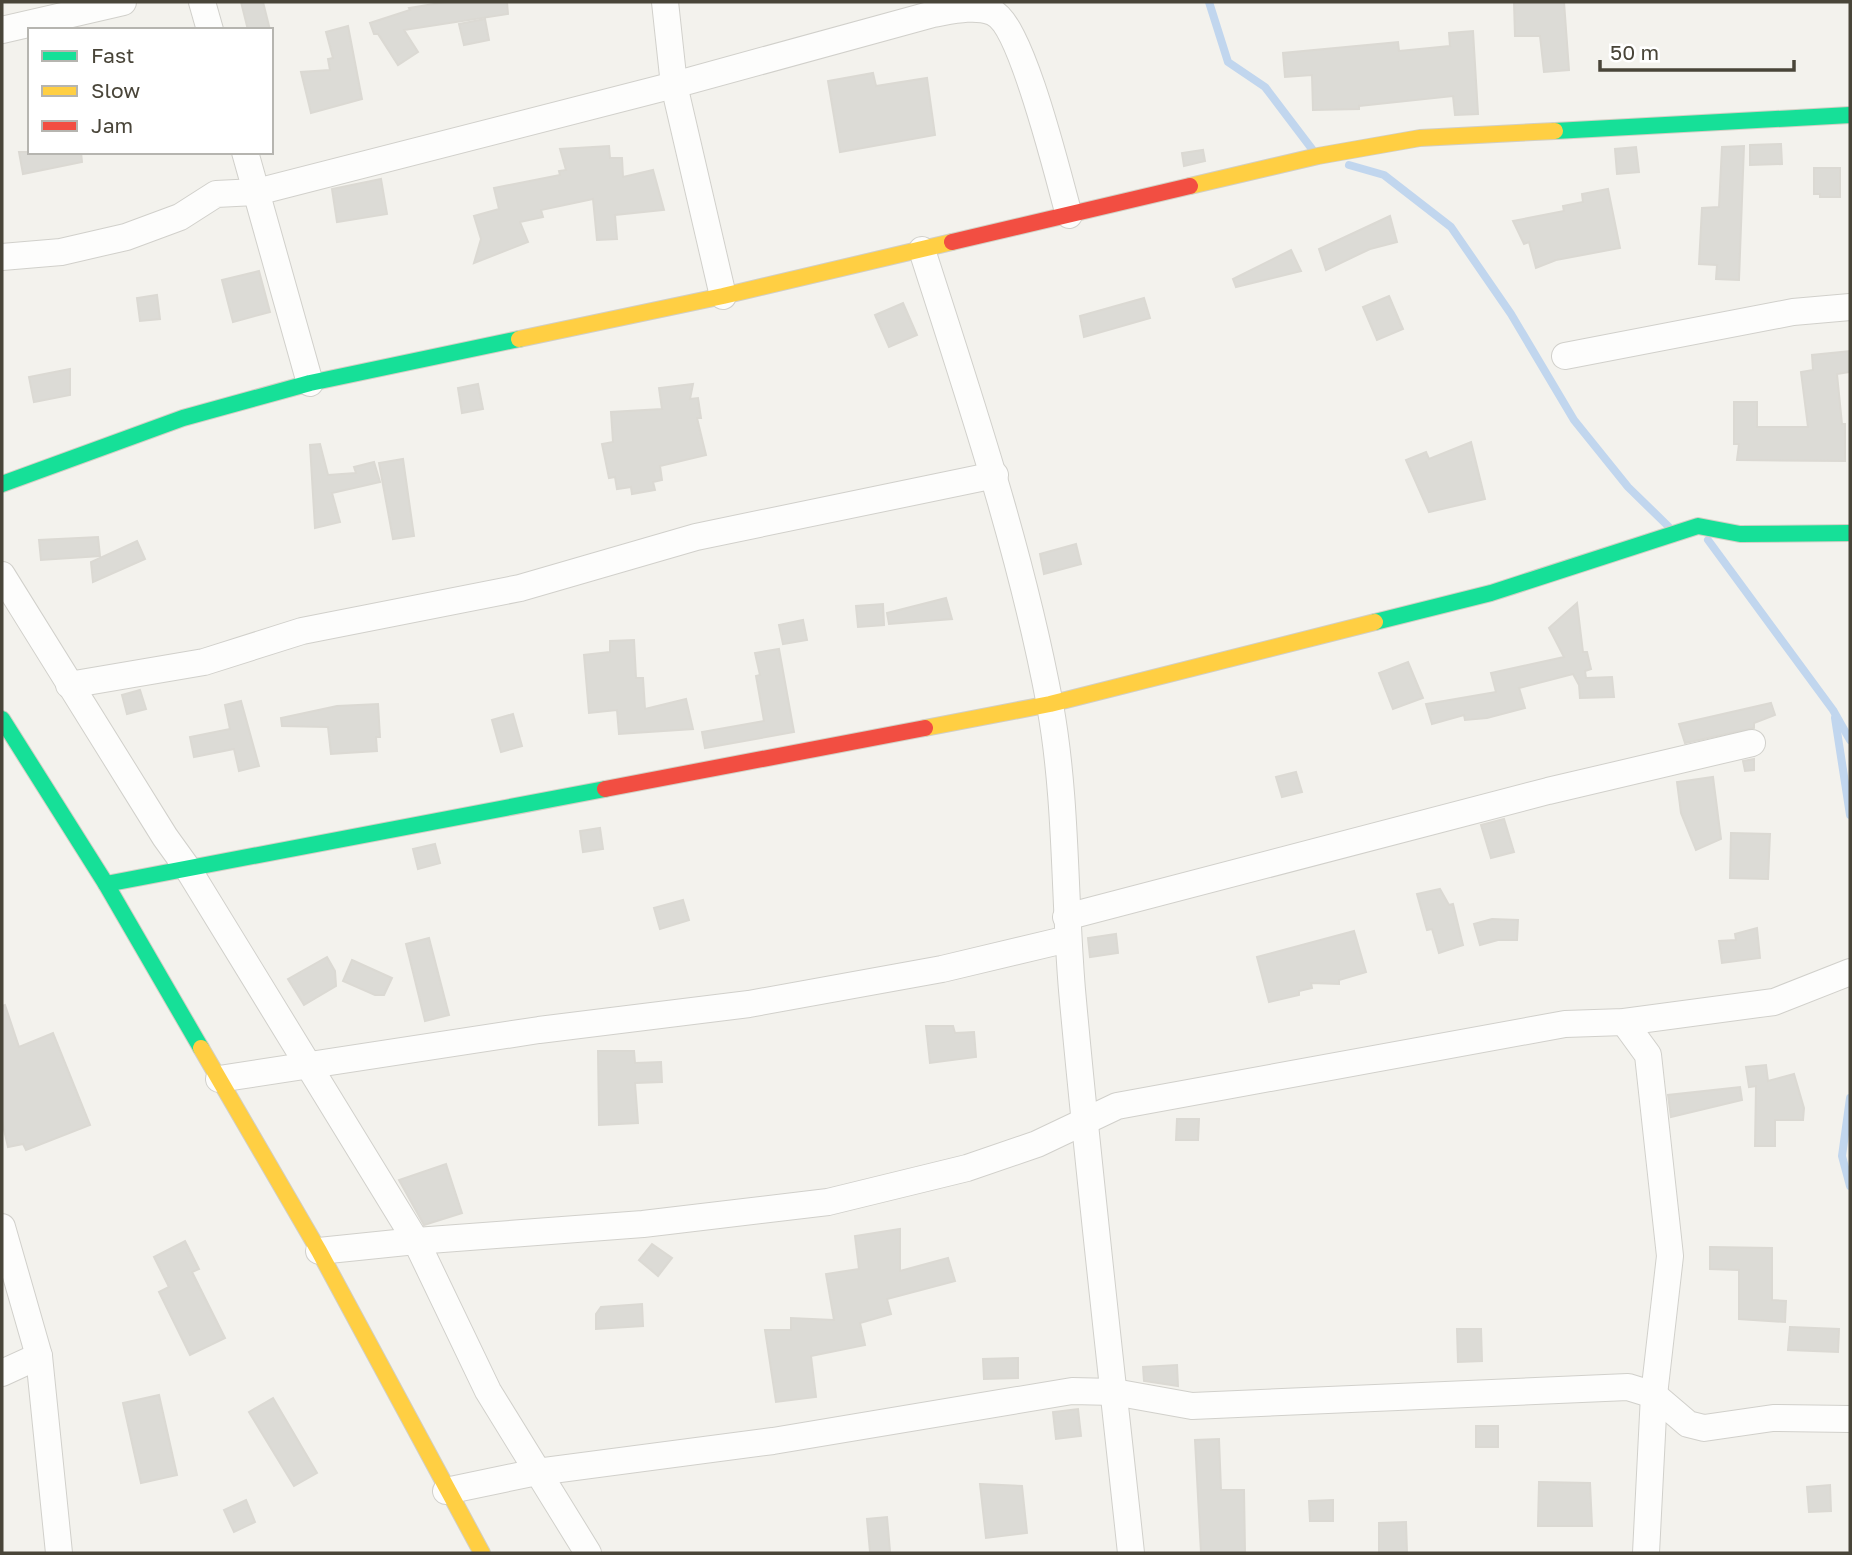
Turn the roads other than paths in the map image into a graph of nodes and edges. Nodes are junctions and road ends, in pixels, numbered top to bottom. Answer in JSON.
{"nodes":[{"id":1,"x":123,"y":2,"type":"edge"},
{"id":2,"x":202,"y":2,"type":"edge"},
{"id":3,"x":665,"y":2,"type":"edge"},
{"id":4,"x":209,"y":28,"type":"edge"},
{"id":5,"x":2,"y":30,"type":"edge"},
{"id":6,"x":674,"y":85,"type":"junction"},
{"id":7,"x":1850,"y":115,"type":"edge"},
{"id":8,"x":246,"y":154,"type":"edge"},
{"id":9,"x":257,"y":192,"type":"junction"},
{"id":10,"x":1069,"y":215,"type":"junction"},
{"id":11,"x":922,"y":250,"type":"junction"},
{"id":12,"x":2,"y":257,"type":"edge"},
{"id":13,"x":723,"y":296,"type":"junction"},
{"id":14,"x":1850,"y":307,"type":"edge"},
{"id":15,"x":1565,"y":356,"type":"dead end"},
{"id":16,"x":310,"y":383,"type":"junction"},
{"id":17,"x":995,"y":475,"type":"junction"},
{"id":18,"x":2,"y":484,"type":"edge"},
{"id":19,"x":1850,"y":533,"type":"edge"},
{"id":20,"x":2,"y":575,"type":"edge"},
{"id":21,"x":69,"y":685,"type":"junction"},
{"id":22,"x":1050,"y":704,"type":"junction"},
{"id":23,"x":2,"y":719,"type":"edge"},
{"id":24,"x":1752,"y":743,"type":"dead end"},
{"id":25,"x":188,"y":869,"type":"junction"},
{"id":26,"x":107,"y":884,"type":"junction"},
{"id":27,"x":1067,"y":928,"type":"junction"},
{"id":28,"x":1850,"y":972,"type":"edge"},
{"id":29,"x":1624,"y":1022,"type":"junction"},
{"id":30,"x":307,"y":1064,"type":"junction"},
{"id":31,"x":219,"y":1079,"type":"junction"},
{"id":32,"x":1084,"y":1121,"type":"junction"},
{"id":33,"x":2,"y":1227,"type":"edge"},
{"id":34,"x":416,"y":1241,"type":"junction"},
{"id":35,"x":319,"y":1251,"type":"junction"},
{"id":36,"x":38,"y":1356,"type":"junction"},
{"id":37,"x":2,"y":1373,"type":"edge"},
{"id":38,"x":1114,"y":1392,"type":"junction"},
{"id":39,"x":1654,"y":1395,"type":"junction"},
{"id":40,"x":1850,"y":1419,"type":"edge"},
{"id":41,"x":537,"y":1472,"type":"junction"},
{"id":42,"x":446,"y":1490,"type":"junction"},
{"id":43,"x":59,"y":1553,"type":"edge"},
{"id":44,"x":482,"y":1553,"type":"edge"},
{"id":45,"x":588,"y":1553,"type":"edge"},
{"id":46,"x":1131,"y":1553,"type":"edge"},
{"id":47,"x":1646,"y":1553,"type":"edge"}],
"edges":[{"from":1,"to":5,"type":"street"},
{"from":2,"to":4,"type":"street"},
{"from":3,"to":6,"type":"street"},
{"from":6,"to":9,"type":"street"},
{"from":6,"to":10,"type":"street"},
{"from":6,"to":13,"type":"street"},
{"from":7,"to":10,"type":"street"},
{"from":8,"to":9,"type":"street"},
{"from":9,"to":12,"type":"street"},
{"from":9,"to":16,"type":"street"},
{"from":10,"to":11,"type":"street"},
{"from":11,"to":13,"type":"street"},
{"from":11,"to":17,"type":"street"},
{"from":13,"to":16,"type":"street"},
{"from":14,"to":15,"type":"street"},
{"from":16,"to":18,"type":"street"},
{"from":17,"to":21,"type":"street"},
{"from":17,"to":22,"type":"street"},
{"from":19,"to":22,"type":"street"},
{"from":20,"to":21,"type":"street"},
{"from":21,"to":25,"type":"street"},
{"from":22,"to":25,"type":"street"},
{"from":22,"to":27,"type":"street"},
{"from":23,"to":26,"type":"street"},
{"from":24,"to":27,"type":"street"},
{"from":25,"to":26,"type":"street"},
{"from":25,"to":30,"type":"street"},
{"from":26,"to":31,"type":"street"},
{"from":27,"to":30,"type":"street"},
{"from":27,"to":32,"type":"street"},
{"from":28,"to":29,"type":"street"},
{"from":29,"to":32,"type":"street"},
{"from":29,"to":39,"type":"street"},
{"from":30,"to":31,"type":"street"},
{"from":30,"to":34,"type":"street"},
{"from":31,"to":35,"type":"street"},
{"from":32,"to":34,"type":"street"},
{"from":32,"to":38,"type":"street"},
{"from":33,"to":36,"type":"street"},
{"from":34,"to":35,"type":"street"},
{"from":34,"to":41,"type":"street"},
{"from":35,"to":42,"type":"street"},
{"from":36,"to":37,"type":"street"},
{"from":36,"to":43,"type":"street"},
{"from":38,"to":39,"type":"street"},
{"from":38,"to":41,"type":"street"},
{"from":38,"to":46,"type":"street"},
{"from":39,"to":40,"type":"street"},
{"from":39,"to":47,"type":"street"},
{"from":41,"to":42,"type":"street"},
{"from":41,"to":45,"type":"street"},
{"from":42,"to":44,"type":"street"}]}
